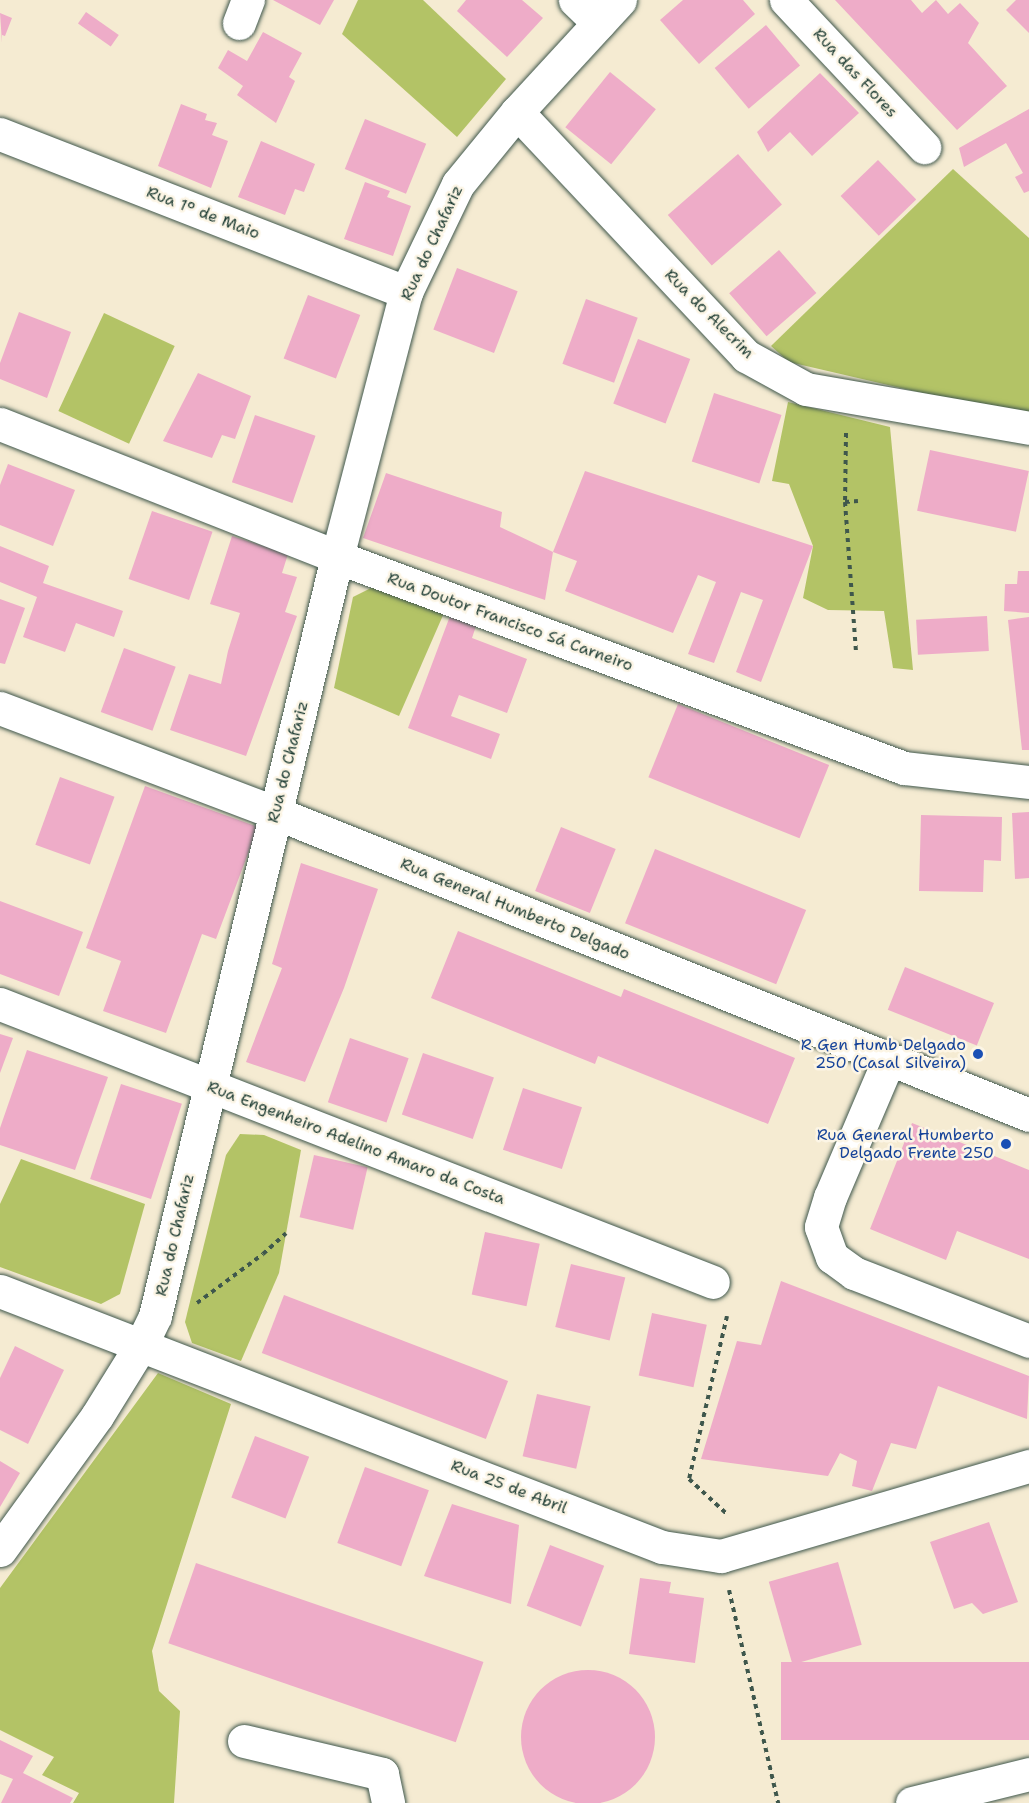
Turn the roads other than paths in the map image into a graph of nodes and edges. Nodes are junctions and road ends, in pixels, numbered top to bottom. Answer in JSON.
{"nodes":[{"id":1,"x":575,"y":0,"type":"edge"},
{"id":2,"x":786,"y":0,"type":"edge"},
{"id":3,"x":610,"y":11,"type":"edge"},
{"id":4,"x":517,"y":112,"type":"junction"},
{"id":5,"x":0,"y":134,"type":"edge"},
{"id":6,"x":924,"y":147,"type":"dead end"},
{"id":7,"x":406,"y":292,"type":"junction"},
{"id":8,"x":0,"y":424,"type":"edge"},
{"id":9,"x":1029,"y":428,"type":"edge"},
{"id":10,"x":337,"y":557,"type":"junction"},
{"id":11,"x":0,"y":708,"type":"edge"},
{"id":12,"x":1029,"y":782,"type":"edge"},
{"id":13,"x":276,"y":813,"type":"junction"},
{"id":14,"x":0,"y":1004,"type":"edge"},
{"id":15,"x":889,"y":1059,"type":"junction"},
{"id":16,"x":210,"y":1086,"type":"junction"},
{"id":17,"x":1029,"y":1115,"type":"edge"},
{"id":18,"x":713,"y":1282,"type":"road end"},
{"id":19,"x":0,"y":1291,"type":"edge"},
{"id":20,"x":1029,"y":1341,"type":"edge"},
{"id":21,"x":141,"y":1345,"type":"junction"},
{"id":22,"x":1029,"y":1466,"type":"edge"},
{"id":23,"x":0,"y":1550,"type":"edge"},
{"id":24,"x":244,"y":1741,"type":"dead end"},
{"id":25,"x":1029,"y":1773,"type":"edge"},
{"id":26,"x":388,"y":1803,"type":"edge"},
{"id":27,"x":912,"y":1803,"type":"edge"}],
"edges":[{"from":1,"to":3,"type":"street"},
{"from":2,"to":6,"type":"street","name":"Rua das Flores"},
{"from":3,"to":4,"type":"street","name":"Rua do Chafariz"},
{"from":4,"to":7,"type":"street","name":"Rua do Chafariz"},
{"from":4,"to":9,"type":"street","name":"Rua do Alecrim"},
{"from":5,"to":7,"type":"street","name":"Rua 1º de Maio"},
{"from":7,"to":10,"type":"street","name":"Rua do Chafariz"},
{"from":8,"to":10,"type":"street","name":"Rua Doutor Francisco Sá Carneiro"},
{"from":10,"to":12,"type":"street","name":"Rua Doutor Francisco Sá Carneiro"},
{"from":10,"to":13,"type":"street","name":"Rua do Chafariz"},
{"from":11,"to":13,"type":"street","name":"Rua General Humberto Delgado"},
{"from":13,"to":15,"type":"street","name":"Rua General Humberto Delgado"},
{"from":13,"to":16,"type":"street","name":"Rua do Chafariz"},
{"from":14,"to":16,"type":"street","name":"Rua Engenheiro Adelino Amaro da Costa"},
{"from":15,"to":17,"type":"street","name":"Rua General Humberto Delgado"},
{"from":15,"to":20,"type":"street"},
{"from":16,"to":18,"type":"street","name":"Rua Engenheiro Adelino Amaro da Costa"},
{"from":16,"to":21,"type":"street","name":"Rua do Chafariz"},
{"from":19,"to":21,"type":"street","name":"Rua 25 de Abril"},
{"from":21,"to":22,"type":"street","name":"Rua 25 de Abril"},
{"from":21,"to":23,"type":"street","name":"Rua do Chafariz"},
{"from":24,"to":26,"type":"street"},
{"from":25,"to":27,"type":"street"}]}
